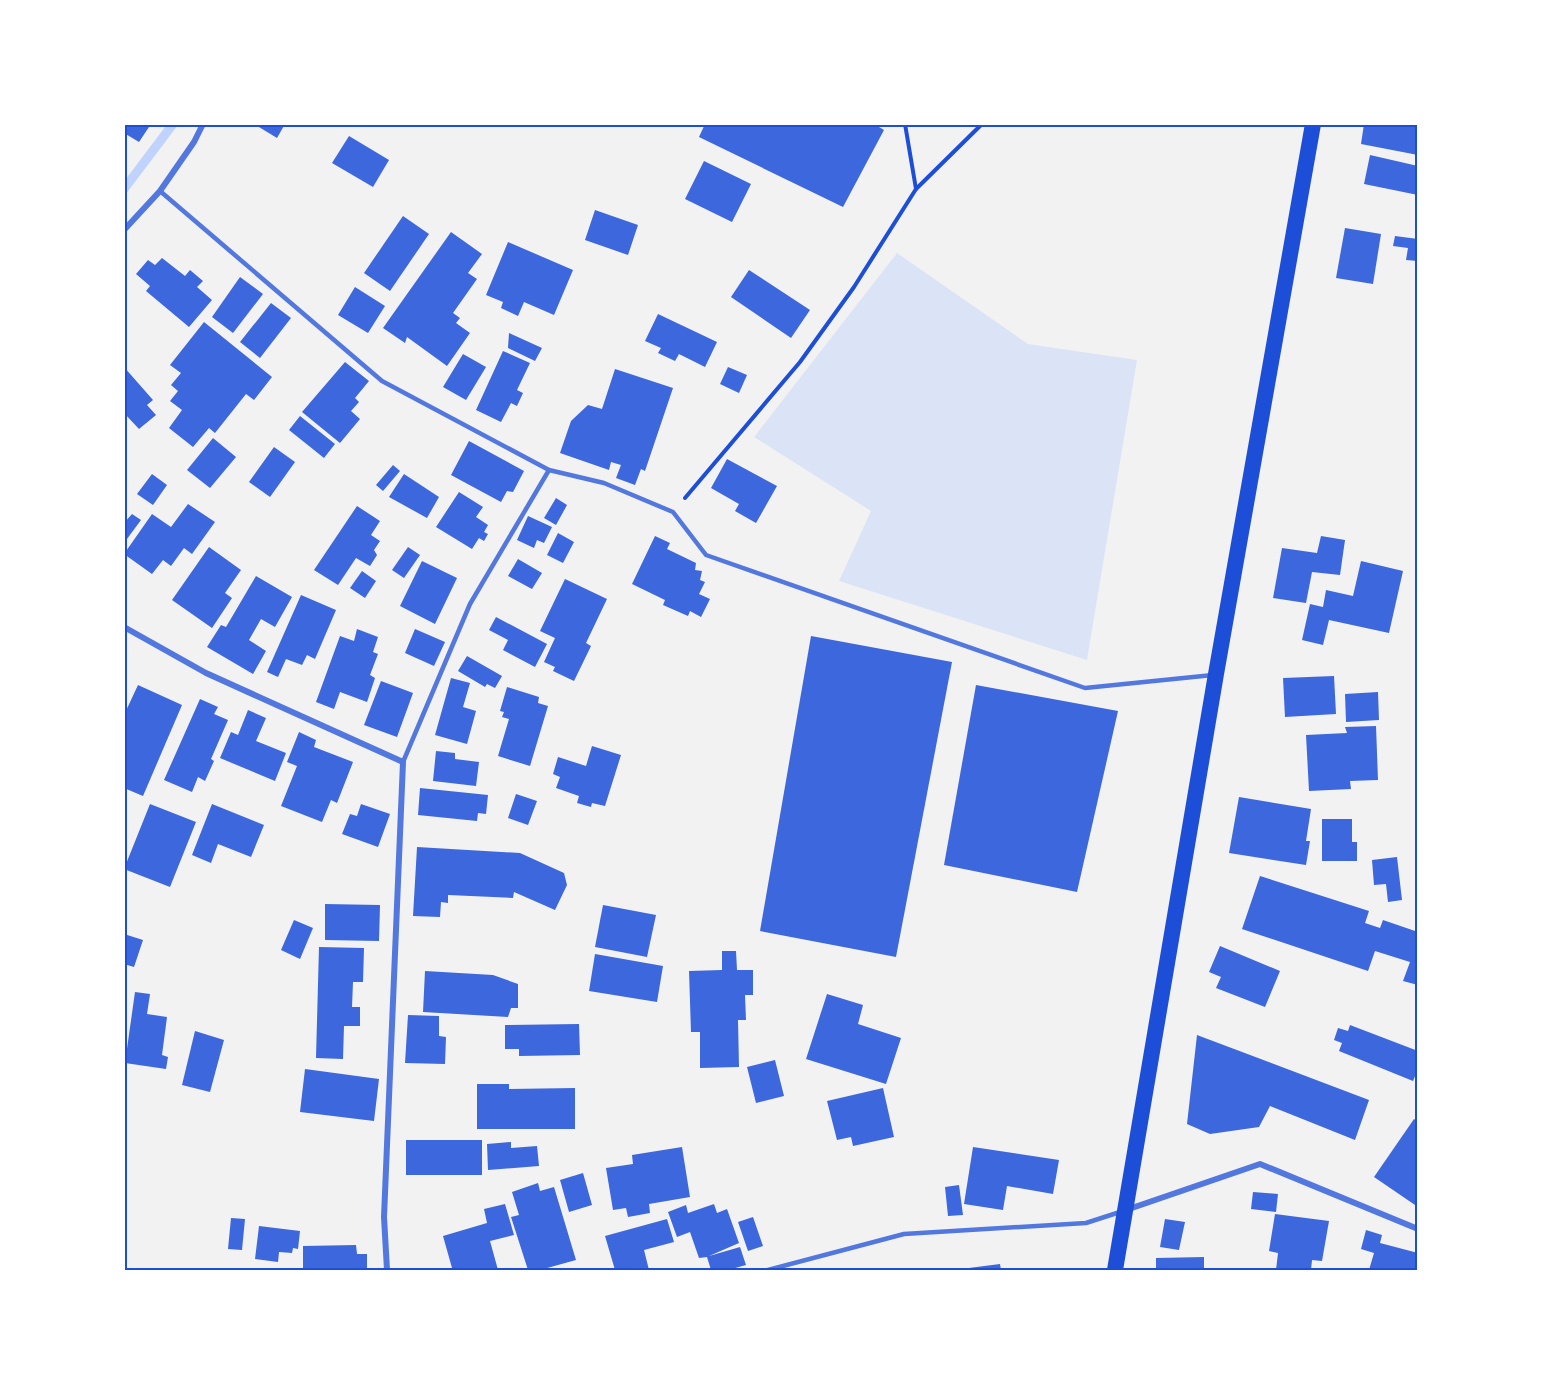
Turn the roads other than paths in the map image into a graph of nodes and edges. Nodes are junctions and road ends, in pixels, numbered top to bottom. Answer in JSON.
{"nodes":[{"id":1,"x":203,"y":124,"type":"edge"},
{"id":2,"x":1313,"y":124,"type":"edge"},
{"id":3,"x":160,"y":191,"type":"junction"},
{"id":4,"x":124,"y":230,"type":"edge"},
{"id":5,"x":549,"y":470,"type":"junction"},
{"id":6,"x":124,"y":627,"type":"edge"},
{"id":7,"x":1216,"y":674,"type":"junction"},
{"id":8,"x":403,"y":762,"type":"junction"},
{"id":9,"x":1125,"y":1210,"type":"junction"},
{"id":10,"x":1418,"y":1229,"type":"edge"},
{"id":11,"x":387,"y":1270,"type":"edge"},
{"id":12,"x":768,"y":1270,"type":"edge"},
{"id":13,"x":1115,"y":1270,"type":"edge"}],
"edges":[{"from":1,"to":3,"type":"street"},
{"from":2,"to":7,"type":"highway"},
{"from":3,"to":4,"type":"street"},
{"from":3,"to":5,"type":"lane"},
{"from":5,"to":7,"type":"lane"},
{"from":5,"to":8,"type":"lane"},
{"from":6,"to":8,"type":"street"},
{"from":7,"to":9,"type":"highway"},
{"from":8,"to":11,"type":"street"},
{"from":9,"to":10,"type":"street"},
{"from":9,"to":12,"type":"lane"},
{"from":9,"to":13,"type":"highway"}]}
